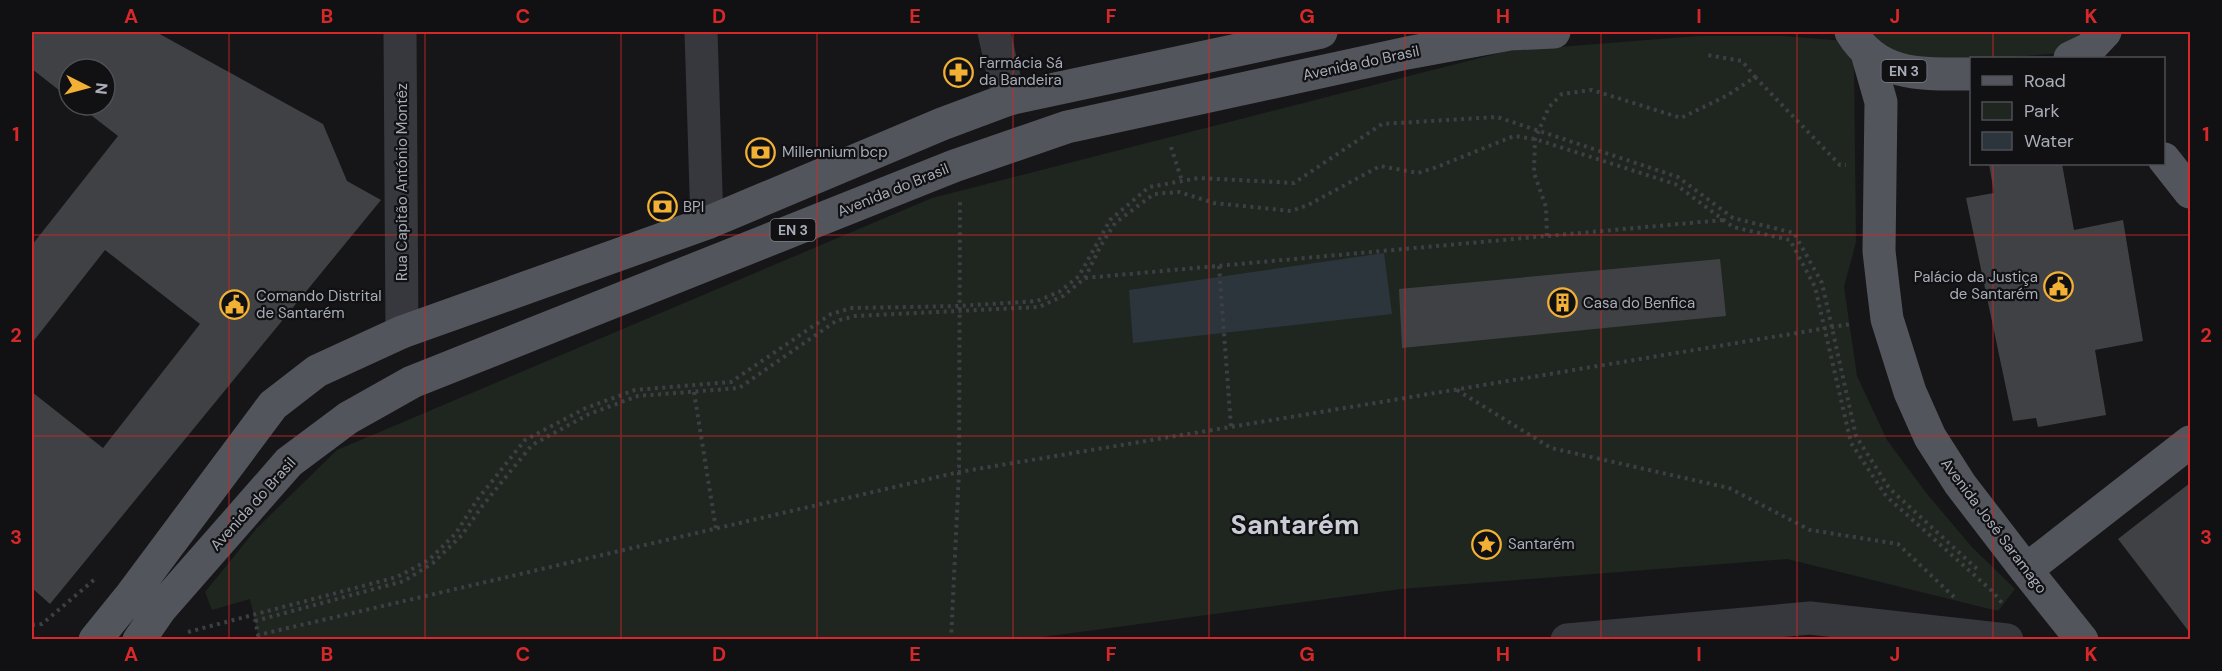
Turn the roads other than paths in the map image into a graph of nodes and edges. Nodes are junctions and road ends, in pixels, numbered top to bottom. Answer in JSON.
{"nodes":[{"id":1,"x":400,"y":32,"type":"edge"},
{"id":2,"x":701,"y":32,"type":"edge"},
{"id":3,"x":994,"y":32,"type":"edge"},
{"id":4,"x":1321,"y":32,"type":"edge"},
{"id":5,"x":1554,"y":32,"type":"edge"},
{"id":6,"x":1859,"y":42,"type":"edge"},
{"id":7,"x":2105,"y":42,"type":"edge"},
{"id":8,"x":2072,"y":57,"type":"edge"},
{"id":9,"x":1970,"y":74,"type":"edge"},
{"id":10,"x":1009,"y":99,"type":"junction"},
{"id":11,"x":2165,"y":161,"type":"edge"},
{"id":12,"x":2190,"y":192,"type":"edge"},
{"id":13,"x":707,"y":223,"type":"junction"},
{"id":14,"x":402,"y":332,"type":"junction"},
{"id":15,"x":2190,"y":442,"type":"edge"},
{"id":16,"x":2026,"y":570,"type":"junction"},
{"id":17,"x":140,"y":618,"type":"edge"},
{"id":18,"x":94,"y":639,"type":"edge"},
{"id":19,"x":1567,"y":639,"type":"edge"},
{"id":20,"x":2007,"y":639,"type":"edge"},
{"id":21,"x":2078,"y":639,"type":"edge"}],
"edges":[{"from":1,"to":14,"type":"street","name":"Rua Capitão António Montêz"},
{"from":2,"to":13,"type":"street"},
{"from":3,"to":10,"type":"street"},
{"from":4,"to":10,"type":"main road","name":"Avenida do Brasil","number":"EN 3"},
{"from":5,"to":17,"type":"main road","name":"Avenida do Brasil","number":"EN 3"},
{"from":6,"to":9,"type":"main road","number":"EN 3"},
{"from":6,"to":16,"type":"main road","name":"Avenida José Saramago"},
{"from":7,"to":8,"type":"main road"},
{"from":10,"to":13,"type":"main road","name":"Avenida do Brasil","number":"EN 3"},
{"from":11,"to":12,"type":"main road"},
{"from":13,"to":14,"type":"main road","name":"Avenida do Brasil","number":"EN 3"},
{"from":14,"to":17,"type":"main road","name":"Avenida do Brasil","number":"EN 3"},
{"from":15,"to":16,"type":"main road"},
{"from":16,"to":21,"type":"main road","name":"Avenida José Saramago"},
{"from":17,"to":18,"type":"main road","name":"Avenida do Brasil","number":"EN 3"},
{"from":19,"to":20,"type":"street"}]}
